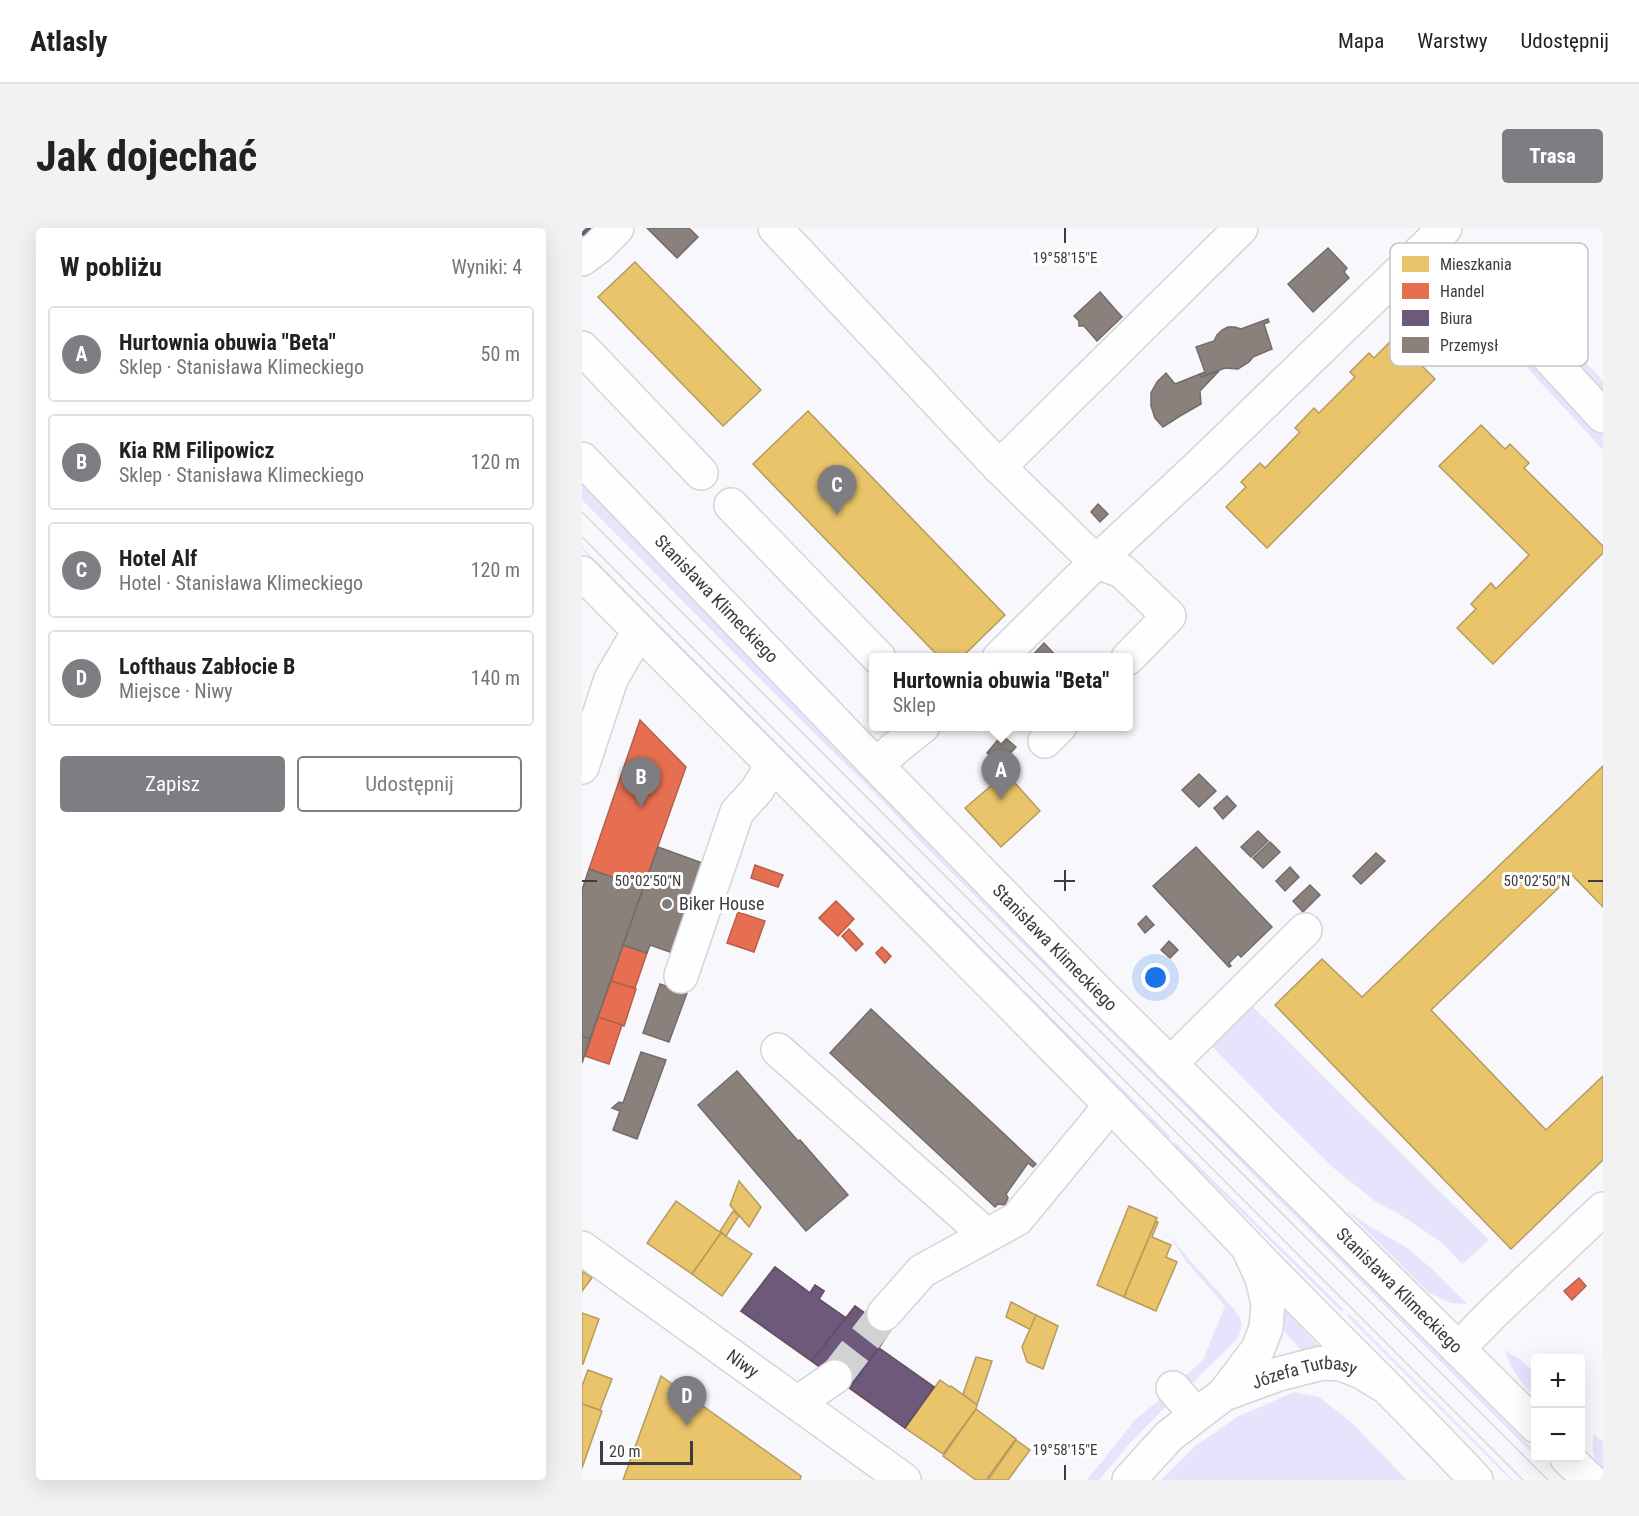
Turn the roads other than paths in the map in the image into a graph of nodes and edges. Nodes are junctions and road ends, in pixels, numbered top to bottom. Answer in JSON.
{"nodes":[{"id":1,"x":617,"y":228,"type":"edge"},
{"id":2,"x":1241,"y":228,"type":"edge"},
{"id":3,"x":1445,"y":228,"type":"edge"},
{"id":4,"x":780,"y":230,"type":"edge"},
{"id":5,"x":1430,"y":243,"type":"edge"},
{"id":6,"x":582,"y":259,"type":"edge"},
{"id":7,"x":1390,"y":281,"type":"edge"},
{"id":8,"x":582,"y":348,"type":"edge"},
{"id":9,"x":1557,"y":366,"type":"edge"},
{"id":10,"x":1603,"y":416,"type":"edge"},
{"id":11,"x":582,"y":459,"type":"edge"},
{"id":12,"x":999,"y":467,"type":"junction"},
{"id":13,"x":701,"y":473,"type":"dead end"},
{"id":14,"x":731,"y":505,"type":"dead end"},
{"id":15,"x":1096,"y":562,"type":"junction"},
{"id":16,"x":582,"y":573,"type":"edge"},
{"id":17,"x":639,"y":632,"type":"junction"},
{"id":18,"x":875,"y":653,"type":"edge"},
{"id":19,"x":1003,"y":653,"type":"edge"},
{"id":20,"x":1132,"y":653,"type":"edge"},
{"id":21,"x":917,"y":731,"type":"edge"},
{"id":22,"x":772,"y":765,"type":"junction"},
{"id":23,"x":877,"y":766,"type":"junction"},
{"id":24,"x":582,"y":767,"type":"edge"},
{"id":25,"x":1305,"y":930,"type":"dead end"},
{"id":26,"x":681,"y":976,"type":"dead end"},
{"id":27,"x":778,"y":1050,"type":"dead end"},
{"id":28,"x":1170,"y":1064,"type":"junction"},
{"id":29,"x":1112,"y":1105,"type":"junction"},
{"id":30,"x":1603,"y":1209,"type":"edge"},
{"id":31,"x":986,"y":1235,"type":"junction"},
{"id":32,"x":1248,"y":1247,"type":"junction"},
{"id":33,"x":582,"y":1248,"type":"edge"},
{"id":34,"x":884,"y":1314,"type":"tunnel mouth"},
{"id":35,"x":1458,"y":1349,"type":"junction"},
{"id":36,"x":835,"y":1377,"type":"tunnel mouth"},
{"id":37,"x":1384,"y":1386,"type":"junction"},
{"id":38,"x":1173,"y":1388,"type":"dead end"},
{"id":39,"x":1224,"y":1394,"type":"junction"},
{"id":40,"x":797,"y":1403,"type":"junction"},
{"id":41,"x":1196,"y":1415,"type":"junction"},
{"id":42,"x":1531,"y":1421,"type":"edge"},
{"id":43,"x":1571,"y":1462,"type":"edge"},
{"id":44,"x":904,"y":1480,"type":"edge"},
{"id":45,"x":1129,"y":1480,"type":"edge"},
{"id":46,"x":1476,"y":1480,"type":"edge"},
{"id":47,"x":1590,"y":1480,"type":"edge"}],
"edges":[{"from":1,"to":6,"type":"main road"},
{"from":2,"to":12,"type":"main road"},
{"from":3,"to":5,"type":"main road"},
{"from":4,"to":12,"type":"main road"},
{"from":7,"to":15,"type":"main road"},
{"from":8,"to":13,"type":"main road"},
{"from":9,"to":10,"type":"main road"},
{"from":11,"to":23,"type":"main road","name":"Stanisława Klimeckiego"},
{"from":12,"to":15,"type":"main road"},
{"from":14,"to":18,"type":"main road"},
{"from":15,"to":19,"type":"main road"},
{"from":15,"to":20,"type":"main road"},
{"from":16,"to":17,"type":"main road"},
{"from":17,"to":22,"type":"main road"},
{"from":17,"to":24,"type":"main road"},
{"from":21,"to":23,"type":"main road"},
{"from":22,"to":26,"type":"main road"},
{"from":22,"to":29,"type":"main road"},
{"from":23,"to":28,"type":"main road","name":"Stanisława Klimeckiego"},
{"from":25,"to":28,"type":"main road"},
{"from":27,"to":31,"type":"main road"},
{"from":28,"to":35,"type":"main road","name":"Stanisława Klimeckiego"},
{"from":29,"to":31,"type":"main road"},
{"from":29,"to":32,"type":"main road"},
{"from":30,"to":35,"type":"main road"},
{"from":31,"to":34,"type":"main road"},
{"from":32,"to":37,"type":"main road"},
{"from":32,"to":39,"type":"main road","name":"Józefa Turbasy"},
{"from":33,"to":40,"type":"main road","name":"Niwy"},
{"from":35,"to":42,"type":"main road","name":"Stanisława Klimeckiego"},
{"from":36,"to":40,"type":"main road"},
{"from":37,"to":39,"type":"main road","name":"Józefa Turbasy"},
{"from":37,"to":46,"type":"main road"},
{"from":38,"to":41,"type":"main road"},
{"from":39,"to":41,"type":"main road","name":"Józefa Turbasy"},
{"from":40,"to":44,"type":"main road","name":"Niwy"},
{"from":41,"to":45,"type":"main road","name":"Józefa Turbasy"},
{"from":43,"to":47,"type":"main road"}]}
